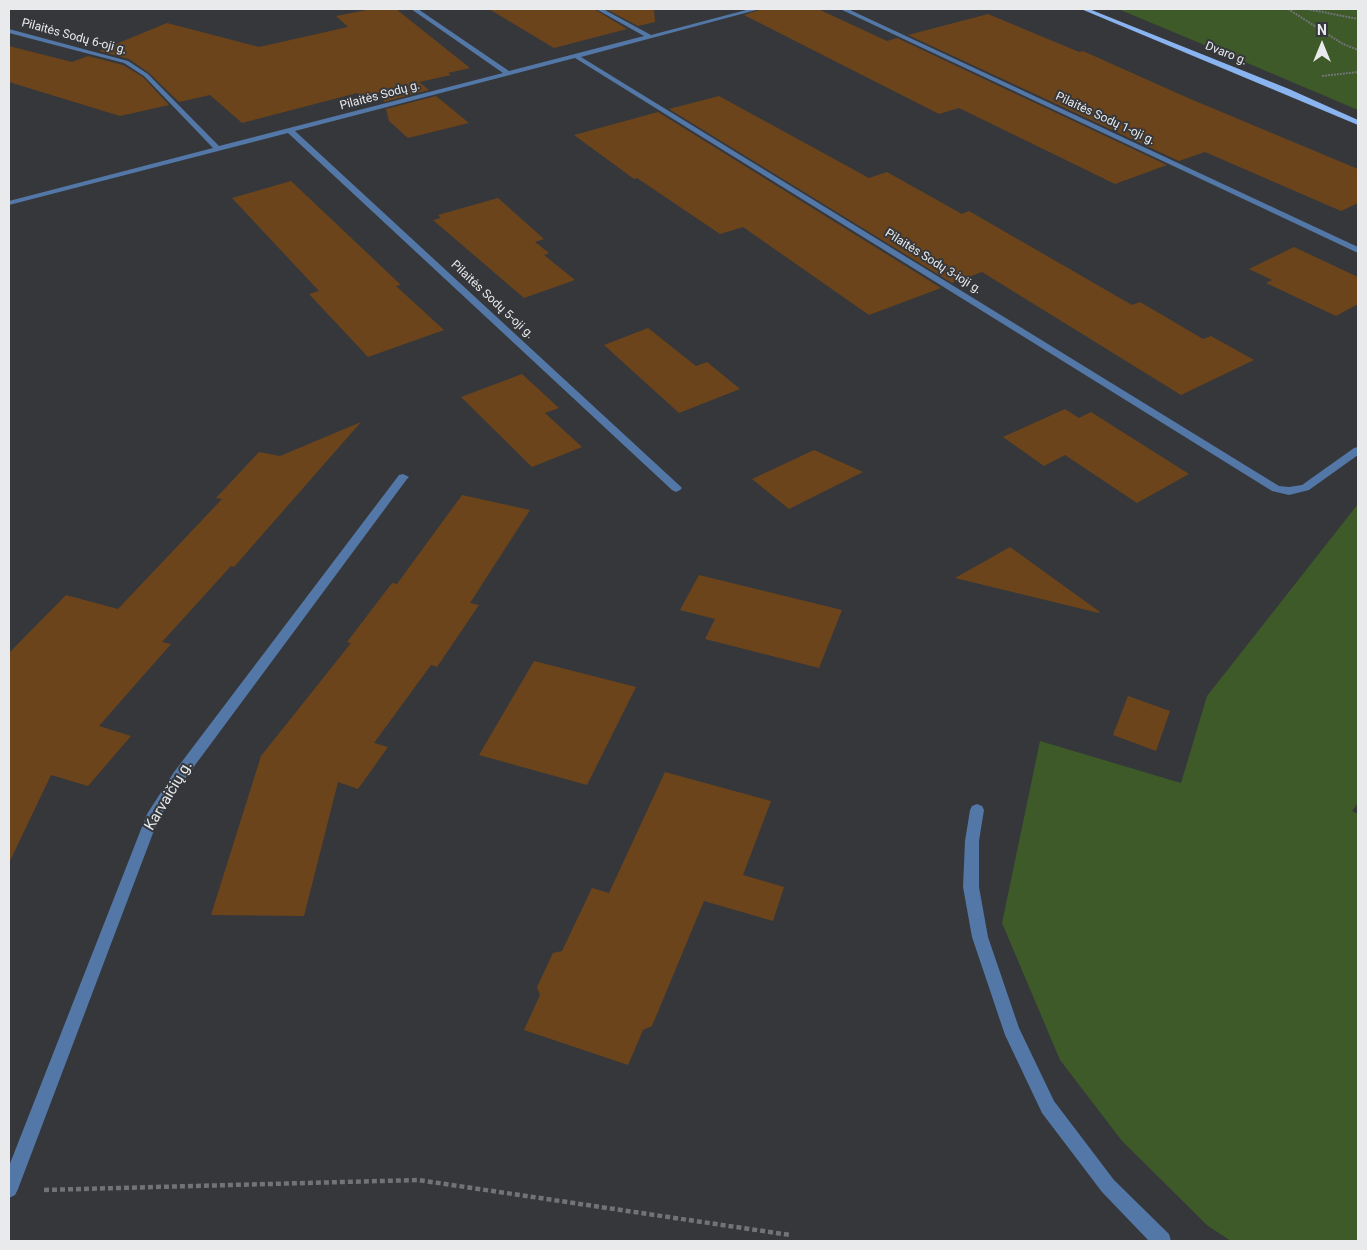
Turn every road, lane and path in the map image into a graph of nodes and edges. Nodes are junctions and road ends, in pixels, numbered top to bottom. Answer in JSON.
{"nodes":[{"id":1,"x":414,"y":9,"type":"edge"},
{"id":2,"x":599,"y":9,"type":"edge"},
{"id":3,"x":757,"y":9,"type":"edge"},
{"id":4,"x":843,"y":9,"type":"edge"},
{"id":5,"x":1084,"y":9,"type":"edge"},
{"id":6,"x":1288,"y":9,"type":"edge"},
{"id":7,"x":1307,"y":9,"type":"edge"},
{"id":8,"x":1358,"y":18,"type":"edge"},
{"id":9,"x":9,"y":31,"type":"edge"},
{"id":10,"x":650,"y":37,"type":"junction"},
{"id":11,"x":1358,"y":50,"type":"edge"},
{"id":12,"x":576,"y":56,"type":"junction"},
{"id":13,"x":509,"y":74,"type":"junction"},
{"id":14,"x":1358,"y":123,"type":"edge"},
{"id":15,"x":290,"y":131,"type":"junction"},
{"id":16,"x":219,"y":150,"type":"junction"},
{"id":17,"x":9,"y":203,"type":"edge"},
{"id":18,"x":1358,"y":250,"type":"edge"},
{"id":19,"x":1358,"y":450,"type":"edge"},
{"id":20,"x":403,"y":477,"type":"dead end"},
{"id":21,"x":676,"y":488,"type":"dead end"},
{"id":22,"x":977,"y":810,"type":"dead end"},
{"id":23,"x":9,"y":1189,"type":"edge"},
{"id":24,"x":39,"y":1190,"type":"dead end"},
{"id":25,"x":790,"y":1235,"type":"dead end"},
{"id":26,"x":1162,"y":1241,"type":"edge"}],
"edges":[{"from":1,"to":13,"type":"street"},
{"from":2,"to":10,"type":"street"},
{"from":3,"to":10,"type":"street","name":"Pilaitės Sodų g."},
{"from":4,"to":18,"type":"street","name":"Pilaitės Sodų 1-oji g."},
{"from":5,"to":14,"type":"main road","name":"Dvaro g."},
{"from":6,"to":11,"type":"path"},
{"from":7,"to":8,"type":"path"},
{"from":9,"to":16,"type":"street","name":"Pilaitės Sodų 6-oji g."},
{"from":10,"to":12,"type":"street","name":"Pilaitės Sodų g."},
{"from":12,"to":13,"type":"street","name":"Pilaitės Sodų g."},
{"from":12,"to":19,"type":"street","name":"Pilaitės Sodų 3-ioji g."},
{"from":13,"to":15,"type":"street","name":"Pilaitės Sodų g."},
{"from":15,"to":16,"type":"street","name":"Pilaitės Sodų g."},
{"from":15,"to":21,"type":"street","name":"Pilaitės Sodų 5-oji g."},
{"from":16,"to":17,"type":"street","name":"Pilaitės Sodų g."},
{"from":20,"to":23,"type":"street","name":"Karvaičių g."},
{"from":22,"to":26,"type":"street"},
{"from":24,"to":25,"type":"path"}]}
